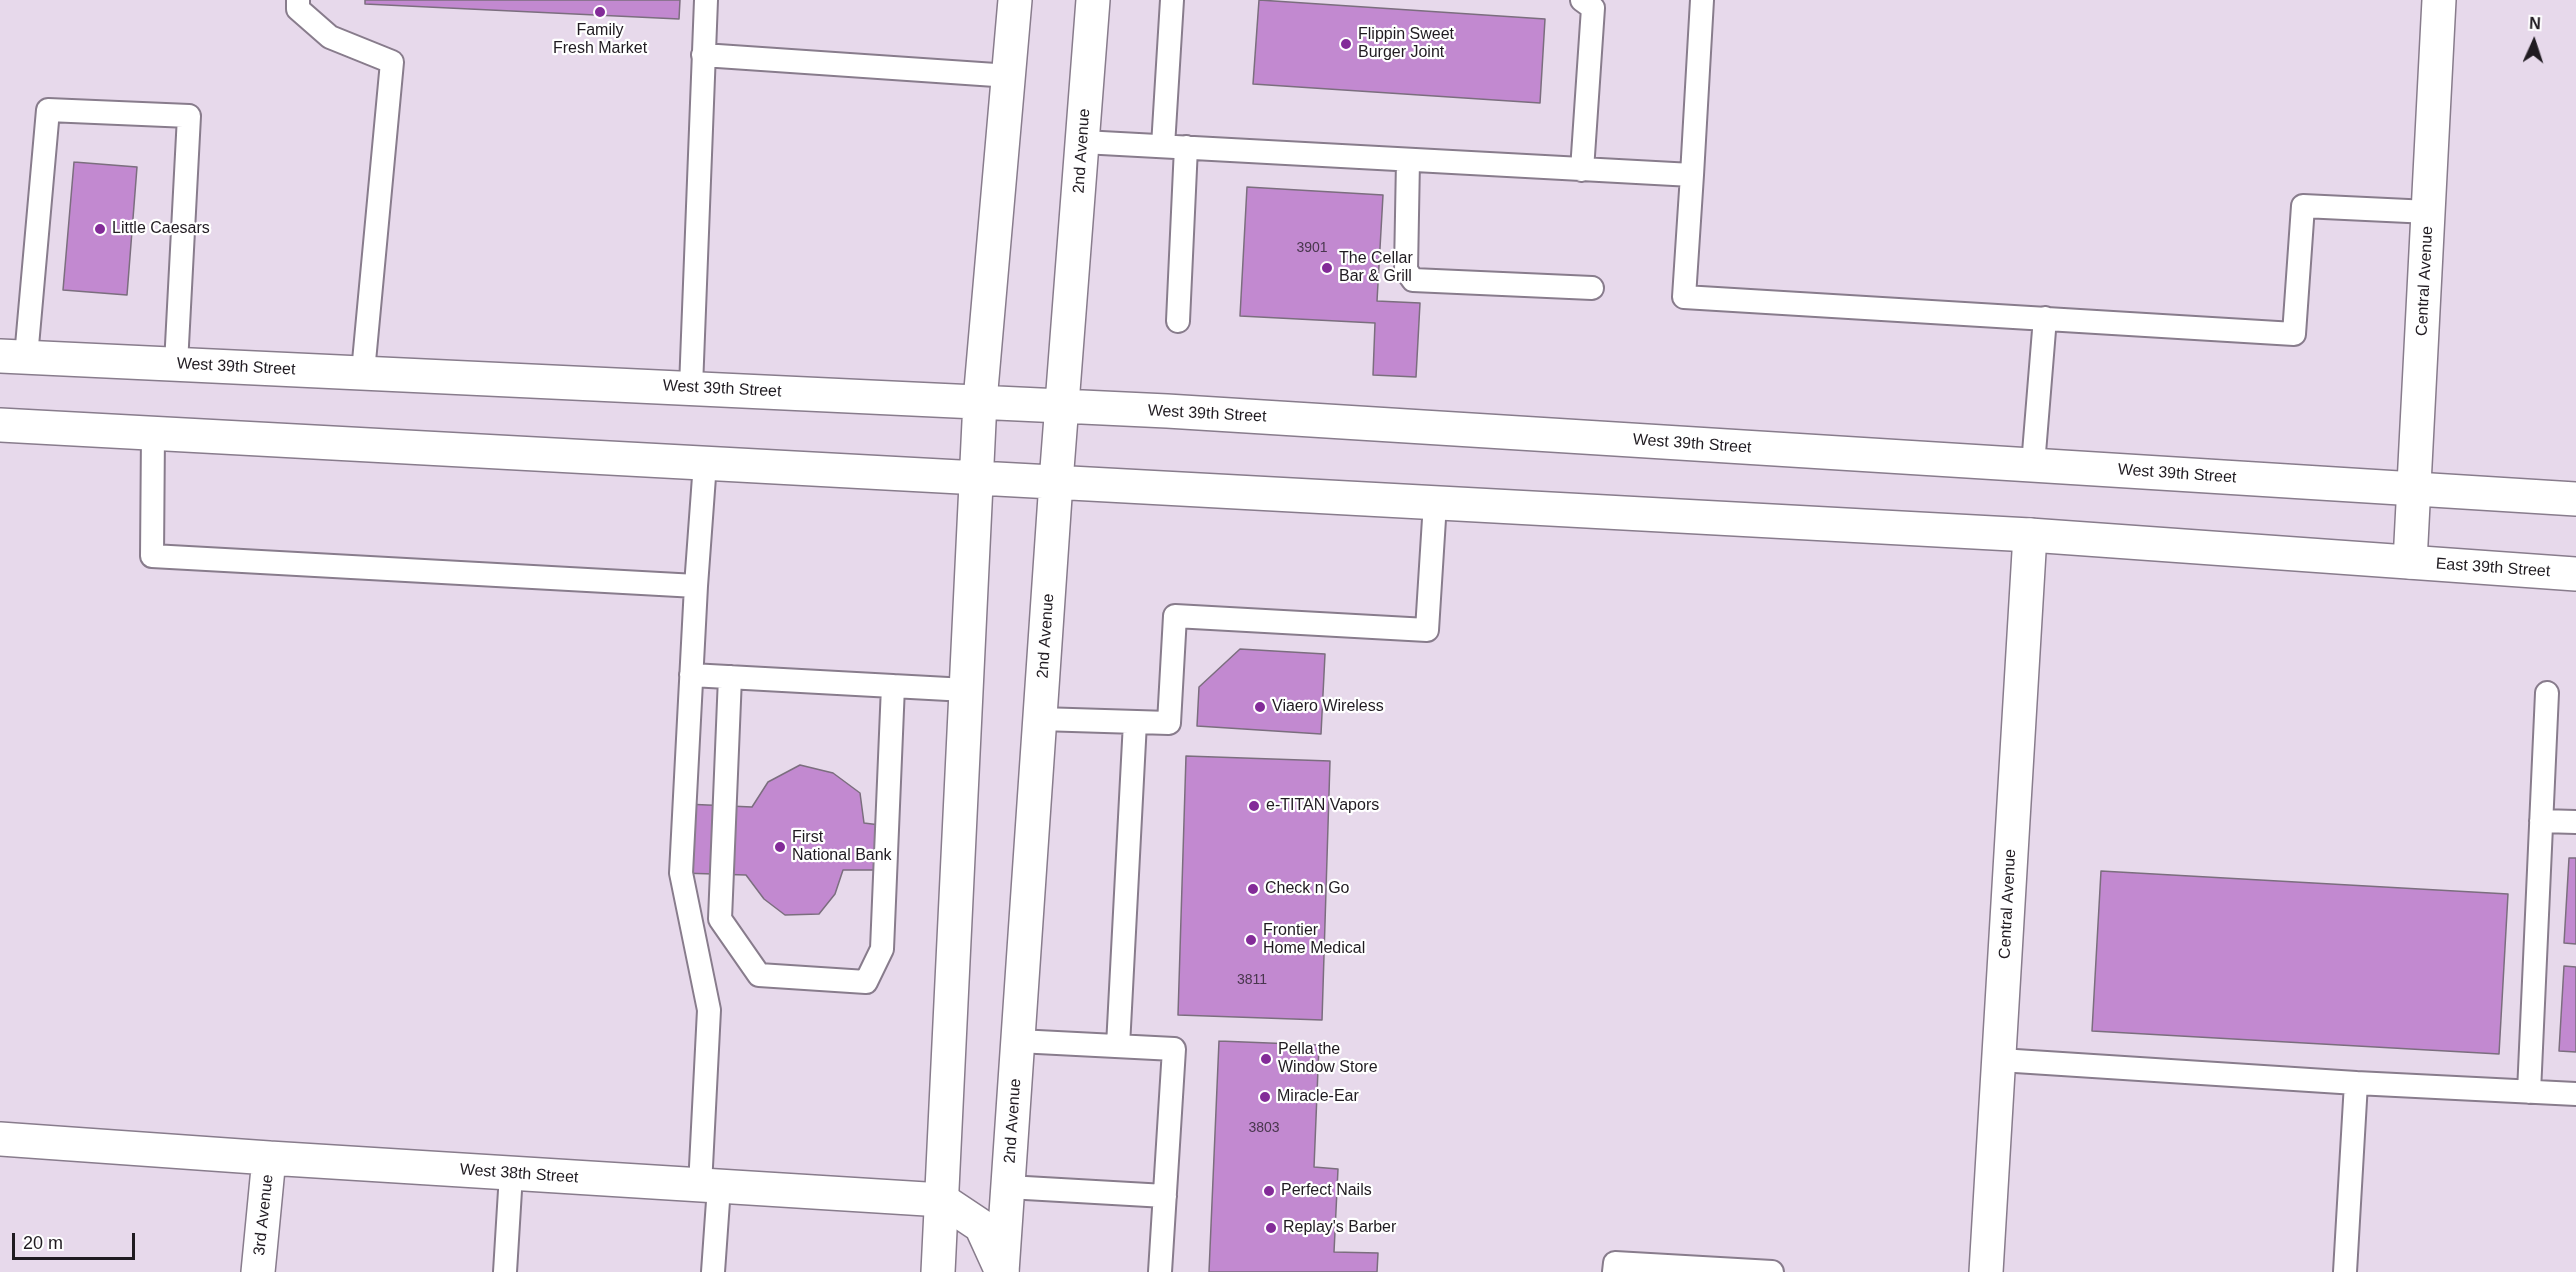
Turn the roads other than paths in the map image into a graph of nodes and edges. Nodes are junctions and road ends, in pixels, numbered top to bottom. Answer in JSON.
{"nodes":[{"id":1,"x":298,"y":0,"type":"edge"},
{"id":2,"x":706,"y":0,"type":"edge"},
{"id":3,"x":1015,"y":0,"type":"edge"},
{"id":4,"x":1093,"y":0,"type":"edge"},
{"id":5,"x":1172,"y":0,"type":"edge"},
{"id":6,"x":1582,"y":0,"type":"edge"},
{"id":7,"x":1702,"y":0,"type":"edge"},
{"id":8,"x":2439,"y":0,"type":"edge"},
{"id":9,"x":703,"y":55,"type":"junction"},
{"id":10,"x":1010,"y":76,"type":"junction"},
{"id":11,"x":1083,"y":142,"type":"junction"},
{"id":12,"x":1163,"y":146,"type":"junction"},
{"id":13,"x":1186,"y":147,"type":"junction"},
{"id":14,"x":1408,"y":160,"type":"junction"},
{"id":15,"x":1582,"y":170,"type":"junction"},
{"id":16,"x":1692,"y":175,"type":"junction"},
{"id":17,"x":2429,"y":212,"type":"junction"},
{"id":18,"x":1593,"y":288,"type":"dead end"},
{"id":19,"x":2045,"y":318,"type":"junction"},
{"id":20,"x":1178,"y":321,"type":"dead end"},
{"id":21,"x":13,"y":356,"type":"edge"},
{"id":22,"x":176,"y":364,"type":"junction"},
{"id":23,"x":363,"y":372,"type":"junction"},
{"id":24,"x":692,"y":387,"type":"junction"},
{"id":25,"x":980,"y":401,"type":"junction"},
{"id":26,"x":1062,"y":406,"type":"junction"},
{"id":27,"x":0,"y":425,"type":"edge"},
{"id":28,"x":153,"y":433,"type":"junction"},
{"id":29,"x":705,"y":463,"type":"junction"},
{"id":30,"x":2033,"y":465,"type":"junction"},
{"id":31,"x":976,"y":478,"type":"junction"},
{"id":32,"x":1056,"y":482,"type":"junction"},
{"id":33,"x":2414,"y":488,"type":"junction"},
{"id":34,"x":2576,"y":499,"type":"edge"},
{"id":35,"x":1435,"y":503,"type":"junction"},
{"id":36,"x":2030,"y":535,"type":"junction"},
{"id":37,"x":2410,"y":562,"type":"junction"},
{"id":38,"x":2576,"y":574,"type":"edge"},
{"id":39,"x":696,"y":586,"type":"junction"},
{"id":40,"x":691,"y":675,"type":"junction"},
{"id":41,"x":730,"y":677,"type":"junction"},
{"id":42,"x":893,"y":686,"type":"junction"},
{"id":43,"x":966,"y":690,"type":"junction"},
{"id":44,"x":2547,"y":693,"type":"dead end"},
{"id":45,"x":1040,"y":719,"type":"junction"},
{"id":46,"x":1135,"y":722,"type":"junction"},
{"id":47,"x":2541,"y":821,"type":"junction"},
{"id":48,"x":2576,"y":822,"type":"edge"},
{"id":49,"x":1018,"y":1041,"type":"junction"},
{"id":50,"x":1118,"y":1046,"type":"junction"},
{"id":51,"x":2000,"y":1060,"type":"junction"},
{"id":52,"x":2356,"y":1083,"type":"junction"},
{"id":53,"x":2529,"y":1092,"type":"junction"},
{"id":54,"x":2576,"y":1094,"type":"edge"},
{"id":55,"x":0,"y":1138,"type":"edge"},
{"id":56,"x":269,"y":1158,"type":"junction"},
{"id":57,"x":512,"y":1174,"type":"junction"},
{"id":58,"x":710,"y":1186,"type":"junction"},
{"id":59,"x":1008,"y":1187,"type":"junction"},
{"id":60,"x":1165,"y":1196,"type":"junction"},
{"id":61,"x":942,"y":1200,"type":"junction"},
{"id":62,"x":258,"y":1272,"type":"edge"},
{"id":63,"x":505,"y":1272,"type":"edge"},
{"id":64,"x":713,"y":1272,"type":"edge"},
{"id":65,"x":938,"y":1272,"type":"edge"},
{"id":66,"x":1002,"y":1272,"type":"edge"},
{"id":67,"x":1160,"y":1272,"type":"edge"},
{"id":68,"x":1614,"y":1272,"type":"edge"},
{"id":69,"x":1772,"y":1272,"type":"edge"},
{"id":70,"x":1986,"y":1272,"type":"edge"},
{"id":71,"x":2345,"y":1272,"type":"edge"}],
"edges":[{"from":1,"to":23,"type":"lane"},
{"from":2,"to":9,"type":"lane"},
{"from":3,"to":10,"type":"main road"},
{"from":4,"to":11,"type":"main road","name":"2nd Avenue"},
{"from":5,"to":12,"type":"lane"},
{"from":6,"to":15,"type":"lane"},
{"from":7,"to":16,"type":"lane"},
{"from":8,"to":17,"type":"main road","name":"Central Avenue"},
{"from":9,"to":10,"type":"lane"},
{"from":9,"to":24,"type":"lane"},
{"from":10,"to":25,"type":"main road"},
{"from":11,"to":12,"type":"lane"},
{"from":11,"to":26,"type":"main road","name":"2nd Avenue"},
{"from":12,"to":13,"type":"lane"},
{"from":13,"to":14,"type":"lane"},
{"from":13,"to":20,"type":"lane"},
{"from":14,"to":15,"type":"lane"},
{"from":14,"to":18,"type":"lane"},
{"from":15,"to":16,"type":"lane"},
{"from":16,"to":19,"type":"lane"},
{"from":17,"to":19,"type":"lane"},
{"from":17,"to":33,"type":"main road","name":"Central Avenue"},
{"from":19,"to":30,"type":"lane"},
{"from":21,"to":22,"type":"main road","name":"West 39th Street"},
{"from":21,"to":22,"type":"lane"},
{"from":22,"to":23,"type":"main road","name":"West 39th Street"},
{"from":23,"to":24,"type":"main road","name":"West 39th Street"},
{"from":24,"to":25,"type":"main road","name":"West 39th Street"},
{"from":25,"to":26,"type":"main road","name":"West 39th Street"},
{"from":25,"to":31,"type":"main road"},
{"from":26,"to":30,"type":"main road","name":"West 39th Street"},
{"from":26,"to":32,"type":"main road","name":"2nd Avenue"},
{"from":27,"to":28,"type":"main road"},
{"from":28,"to":29,"type":"main road"},
{"from":28,"to":39,"type":"lane"},
{"from":29,"to":31,"type":"main road"},
{"from":29,"to":39,"type":"lane"},
{"from":30,"to":33,"type":"main road","name":"West 39th Street"},
{"from":31,"to":32,"type":"main road"},
{"from":31,"to":43,"type":"main road"},
{"from":32,"to":35,"type":"main road"},
{"from":32,"to":45,"type":"main road","name":"2nd Avenue"},
{"from":33,"to":34,"type":"main road"},
{"from":33,"to":37,"type":"main road","name":"Central Avenue"},
{"from":35,"to":36,"type":"main road"},
{"from":35,"to":46,"type":"lane"},
{"from":36,"to":37,"type":"main road"},
{"from":36,"to":51,"type":"main road","name":"Central Avenue"},
{"from":37,"to":38,"type":"main road","name":"East 39th Street"},
{"from":39,"to":40,"type":"lane"},
{"from":40,"to":41,"type":"lane"},
{"from":40,"to":58,"type":"lane"},
{"from":41,"to":42,"type":"lane"},
{"from":41,"to":42,"type":"lane"},
{"from":42,"to":43,"type":"lane"},
{"from":43,"to":61,"type":"main road"},
{"from":44,"to":47,"type":"lane"},
{"from":45,"to":46,"type":"lane"},
{"from":45,"to":49,"type":"main road","name":"2nd Avenue"},
{"from":46,"to":50,"type":"lane"},
{"from":47,"to":48,"type":"lane"},
{"from":47,"to":53,"type":"lane"},
{"from":49,"to":50,"type":"lane"},
{"from":49,"to":59,"type":"main road","name":"2nd Avenue"},
{"from":50,"to":60,"type":"lane"},
{"from":51,"to":52,"type":"lane"},
{"from":51,"to":70,"type":"main road","name":"Central Avenue"},
{"from":52,"to":53,"type":"lane"},
{"from":52,"to":71,"type":"lane"},
{"from":53,"to":54,"type":"lane"},
{"from":55,"to":56,"type":"main road","name":"West 38th Street"},
{"from":56,"to":57,"type":"main road","name":"West 38th Street"},
{"from":56,"to":62,"type":"main road","name":"3rd Avenue"},
{"from":57,"to":58,"type":"main road","name":"West 38th Street"},
{"from":57,"to":63,"type":"lane"},
{"from":58,"to":61,"type":"main road","name":"West 38th Street"},
{"from":58,"to":64,"type":"lane"},
{"from":59,"to":60,"type":"lane"},
{"from":59,"to":66,"type":"main road","name":"2nd Avenue"},
{"from":60,"to":67,"type":"lane"},
{"from":61,"to":65,"type":"main road"},
{"from":61,"to":66,"type":"main road"},
{"from":68,"to":69,"type":"lane"}]}
